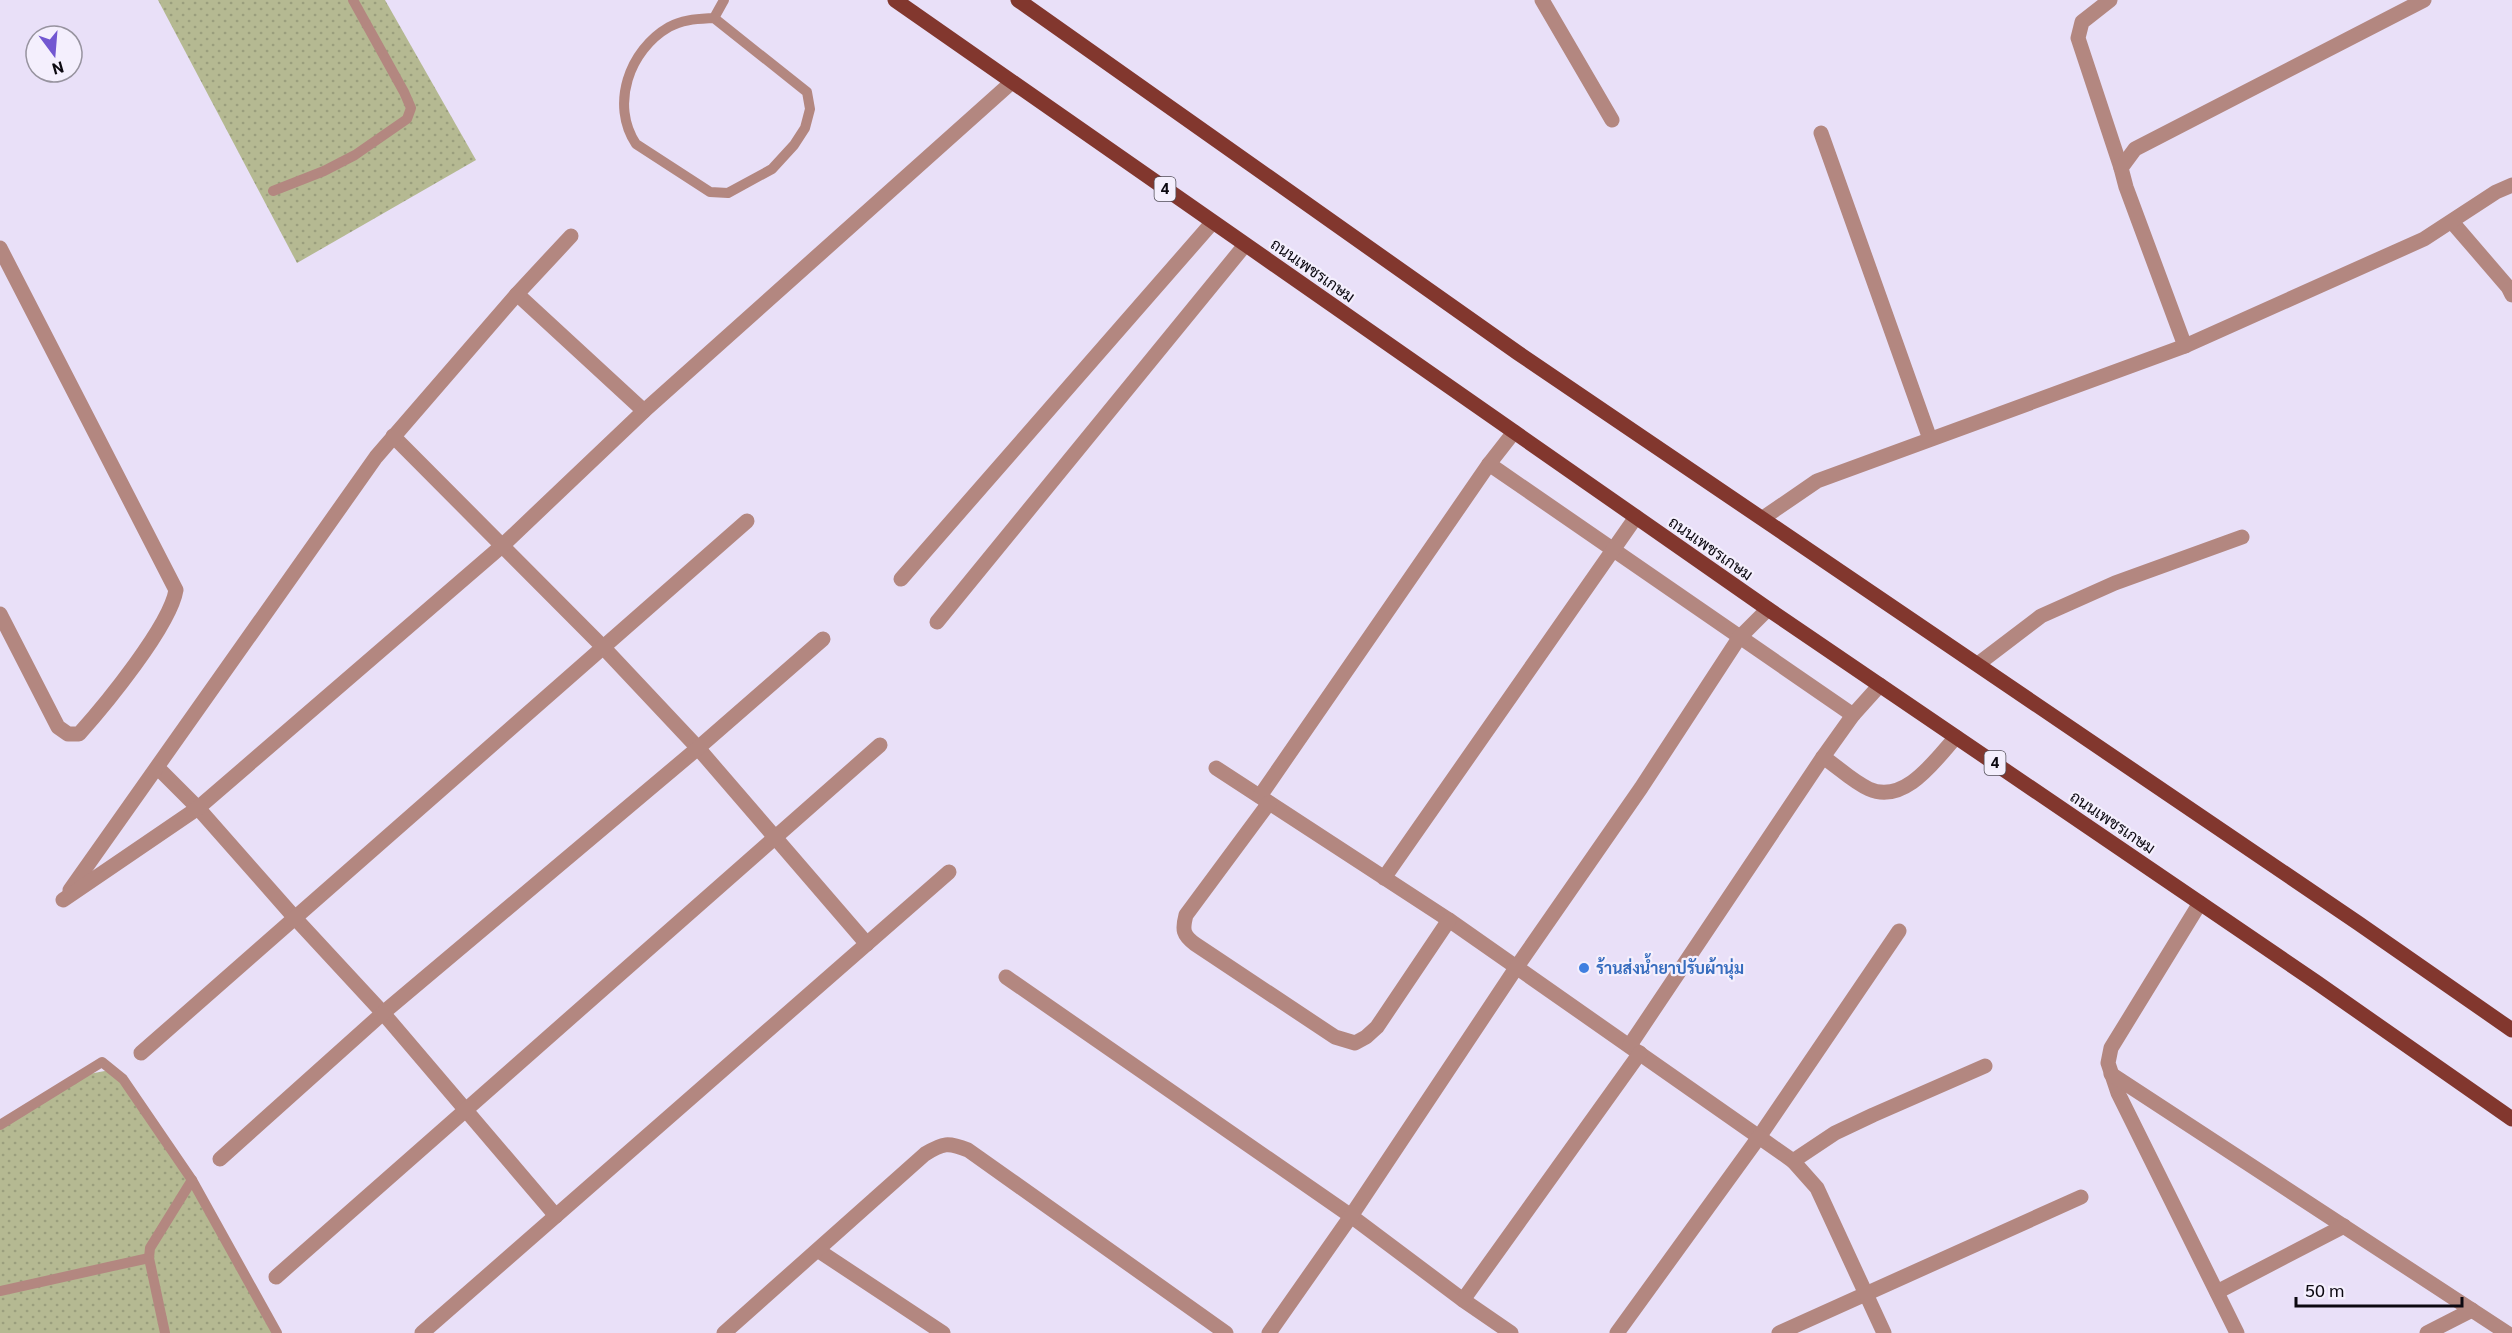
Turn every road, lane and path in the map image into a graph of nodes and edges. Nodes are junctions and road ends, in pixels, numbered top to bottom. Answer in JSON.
{"nodes":[{"id":1,"x":353,"y":0,"type":"edge"},
{"id":2,"x":724,"y":0,"type":"edge"},
{"id":3,"x":895,"y":0,"type":"edge"},
{"id":4,"x":1018,"y":0,"type":"edge"},
{"id":5,"x":1542,"y":0,"type":"edge"},
{"id":6,"x":2110,"y":0,"type":"edge"},
{"id":7,"x":2424,"y":0,"type":"edge"},
{"id":8,"x":714,"y":18,"type":"junction"},
{"id":9,"x":1012,"y":82,"type":"junction"},
{"id":10,"x":1612,"y":120,"type":"dead end"},
{"id":11,"x":1821,"y":133,"type":"dead end"},
{"id":12,"x":2121,"y":168,"type":"junction"},
{"id":13,"x":2512,"y":185,"type":"edge"},
{"id":14,"x":273,"y":191,"type":"dead end"},
{"id":15,"x":2452,"y":222,"type":"junction"},
{"id":16,"x":1212,"y":223,"type":"junction"},
{"id":17,"x":571,"y":236,"type":"dead end"},
{"id":18,"x":1245,"y":245,"type":"junction"},
{"id":19,"x":0,"y":248,"type":"edge"},
{"id":20,"x":516,"y":294,"type":"junction"},
{"id":21,"x":2512,"y":295,"type":"edge"},
{"id":22,"x":2185,"y":346,"type":"junction"},
{"id":23,"x":644,"y":411,"type":"junction"},
{"id":24,"x":1514,"y":432,"type":"junction"},
{"id":25,"x":393,"y":436,"type":"junction"},
{"id":26,"x":1930,"y":439,"type":"junction"},
{"id":27,"x":1489,"y":464,"type":"junction"},
{"id":28,"x":1636,"y":517,"type":"junction"},
{"id":29,"x":1763,"y":518,"type":"junction"},
{"id":30,"x":747,"y":521,"type":"dead end"},
{"id":31,"x":2242,"y":537,"type":"dead end"},
{"id":32,"x":503,"y":545,"type":"junction"},
{"id":33,"x":1614,"y":550,"type":"junction"},
{"id":34,"x":902,"y":579,"type":"dead end"},
{"id":35,"x":1768,"y":609,"type":"junction"},
{"id":36,"x":0,"y":614,"type":"edge"},
{"id":37,"x":937,"y":622,"type":"dead end"},
{"id":38,"x":1739,"y":638,"type":"junction"},
{"id":39,"x":823,"y":639,"type":"dead end"},
{"id":40,"x":603,"y":647,"type":"junction"},
{"id":41,"x":1978,"y":664,"type":"junction"},
{"id":42,"x":1880,"y":685,"type":"junction"},
{"id":43,"x":1853,"y":715,"type":"junction"},
{"id":44,"x":1956,"y":737,"type":"junction"},
{"id":45,"x":880,"y":745,"type":"dead end"},
{"id":46,"x":698,"y":748,"type":"junction"},
{"id":47,"x":1823,"y":757,"type":"junction"},
{"id":48,"x":158,"y":768,"type":"junction"},
{"id":49,"x":1216,"y":768,"type":"dead end"},
{"id":50,"x":1264,"y":800,"type":"junction"},
{"id":51,"x":198,"y":808,"type":"junction"},
{"id":52,"x":774,"y":839,"type":"junction"},
{"id":53,"x":949,"y":873,"type":"dead end"},
{"id":54,"x":1384,"y":878,"type":"junction"},
{"id":55,"x":2200,"y":903,"type":"junction"},
{"id":56,"x":295,"y":918,"type":"junction"},
{"id":57,"x":1449,"y":920,"type":"junction"},
{"id":58,"x":1899,"y":932,"type":"dead end"},
{"id":59,"x":867,"y":944,"type":"junction"},
{"id":60,"x":1516,"y":968,"type":"junction"},
{"id":61,"x":1006,"y":977,"type":"dead end"},
{"id":62,"x":383,"y":1013,"type":"junction"},
{"id":63,"x":2512,"y":1030,"type":"edge"},
{"id":64,"x":1635,"y":1049,"type":"junction"},
{"id":65,"x":141,"y":1053,"type":"dead end"},
{"id":66,"x":1985,"y":1066,"type":"dead end"},
{"id":67,"x":2111,"y":1074,"type":"junction"},
{"id":68,"x":464,"y":1111,"type":"junction"},
{"id":69,"x":2512,"y":1119,"type":"edge"},
{"id":70,"x":0,"y":1125,"type":"edge"},
{"id":71,"x":1759,"y":1137,"type":"junction"},
{"id":72,"x":220,"y":1159,"type":"dead end"},
{"id":73,"x":1793,"y":1161,"type":"junction"},
{"id":74,"x":192,"y":1180,"type":"junction"},
{"id":75,"x":2081,"y":1197,"type":"dead end"},
{"id":76,"x":556,"y":1216,"type":"junction"},
{"id":77,"x":1351,"y":1216,"type":"junction"},
{"id":78,"x":2344,"y":1226,"type":"junction"},
{"id":79,"x":819,"y":1251,"type":"junction"},
{"id":80,"x":149,"y":1258,"type":"junction"},
{"id":81,"x":276,"y":1277,"type":"dead end"},
{"id":82,"x":0,"y":1291,"type":"edge"},
{"id":83,"x":2217,"y":1292,"type":"junction"},
{"id":84,"x":1866,"y":1294,"type":"junction"},
{"id":85,"x":1463,"y":1300,"type":"junction"},
{"id":86,"x":2472,"y":1310,"type":"junction"},
{"id":87,"x":165,"y":1333,"type":"edge"},
{"id":88,"x":277,"y":1333,"type":"edge"},
{"id":89,"x":422,"y":1333,"type":"edge"},
{"id":90,"x":724,"y":1333,"type":"edge"},
{"id":91,"x":943,"y":1333,"type":"edge"},
{"id":92,"x":1226,"y":1333,"type":"edge"},
{"id":93,"x":1269,"y":1333,"type":"edge"},
{"id":94,"x":1511,"y":1333,"type":"edge"},
{"id":95,"x":1617,"y":1333,"type":"edge"},
{"id":96,"x":1779,"y":1333,"type":"edge"},
{"id":97,"x":1884,"y":1333,"type":"edge"},
{"id":98,"x":2237,"y":1333,"type":"edge"},
{"id":99,"x":2427,"y":1333,"type":"edge"},
{"id":100,"x":2507,"y":1333,"type":"edge"}],
"edges":[{"from":1,"to":14,"type":"lane"},
{"from":2,"to":8,"type":"lane"},
{"from":3,"to":9,"type":"main road","name":"ถนนเพชรเกษม","number":"4"},
{"from":4,"to":29,"type":"main road"},
{"from":5,"to":10,"type":"street"},
{"from":6,"to":12,"type":"street"},
{"from":7,"to":12,"type":"street"},
{"from":8,"to":8,"type":"lane"},
{"from":9,"to":16,"type":"main road","name":"ถนนเพชรเกษม","number":"4"},
{"from":9,"to":23,"type":"street"},
{"from":11,"to":26,"type":"street"},
{"from":12,"to":22,"type":"street"},
{"from":13,"to":15,"type":"street"},
{"from":15,"to":21,"type":"street"},
{"from":15,"to":22,"type":"street"},
{"from":16,"to":18,"type":"main road","name":"ถนนเพชรเกษม","number":"4"},
{"from":16,"to":34,"type":"street"},
{"from":17,"to":20,"type":"street"},
{"from":18,"to":24,"type":"main road","name":"ถนนเพชรเกษม","number":"4"},
{"from":18,"to":37,"type":"street"},
{"from":19,"to":36,"type":"street"},
{"from":20,"to":23,"type":"street"},
{"from":20,"to":25,"type":"street"},
{"from":22,"to":26,"type":"street"},
{"from":23,"to":32,"type":"street"},
{"from":24,"to":27,"type":"street"},
{"from":24,"to":28,"type":"main road","name":"ถนนเพชรเกษม","number":"4"},
{"from":25,"to":32,"type":"street"},
{"from":25,"to":48,"type":"street"},
{"from":26,"to":29,"type":"street"},
{"from":27,"to":33,"type":"street"},
{"from":27,"to":50,"type":"street"},
{"from":28,"to":33,"type":"street"},
{"from":28,"to":35,"type":"main road","name":"ถนนเพชรเกษม","number":"4"},
{"from":29,"to":41,"type":"main road"},
{"from":30,"to":40,"type":"street"},
{"from":31,"to":41,"type":"street"},
{"from":32,"to":40,"type":"street"},
{"from":32,"to":51,"type":"street"},
{"from":33,"to":38,"type":"street"},
{"from":33,"to":54,"type":"street"},
{"from":35,"to":38,"type":"street"},
{"from":35,"to":42,"type":"main road","name":"ถนนเพชรเกษม","number":"4"},
{"from":38,"to":43,"type":"street"},
{"from":38,"to":60,"type":"street"},
{"from":39,"to":46,"type":"street"},
{"from":40,"to":46,"type":"street"},
{"from":40,"to":56,"type":"street"},
{"from":41,"to":63,"type":"main road"},
{"from":42,"to":43,"type":"street"},
{"from":42,"to":44,"type":"main road","name":"ถนนเพชรเกษม","number":"4"},
{"from":43,"to":47,"type":"street"},
{"from":44,"to":47,"type":"street"},
{"from":44,"to":55,"type":"main road","name":"ถนนเพชรเกษม","number":"4"},
{"from":45,"to":52,"type":"street"},
{"from":46,"to":52,"type":"street"},
{"from":46,"to":62,"type":"street"},
{"from":47,"to":64,"type":"street"},
{"from":48,"to":51,"type":"street"},
{"from":48,"to":51,"type":"street"},
{"from":49,"to":50,"type":"street"},
{"from":50,"to":54,"type":"street"},
{"from":50,"to":57,"type":"street"},
{"from":51,"to":56,"type":"street"},
{"from":52,"to":59,"type":"street"},
{"from":52,"to":68,"type":"street"},
{"from":53,"to":59,"type":"street"},
{"from":54,"to":57,"type":"street"},
{"from":55,"to":67,"type":"street"},
{"from":55,"to":69,"type":"main road","name":"ถนนเพชรเกษม","number":"4"},
{"from":56,"to":62,"type":"street"},
{"from":56,"to":65,"type":"street"},
{"from":57,"to":60,"type":"street"},
{"from":58,"to":71,"type":"street"},
{"from":59,"to":76,"type":"street"},
{"from":60,"to":64,"type":"street"},
{"from":60,"to":77,"type":"street"},
{"from":61,"to":77,"type":"street"},
{"from":62,"to":68,"type":"street"},
{"from":62,"to":72,"type":"street"},
{"from":64,"to":71,"type":"street"},
{"from":64,"to":85,"type":"street"},
{"from":66,"to":73,"type":"street"},
{"from":67,"to":78,"type":"street"},
{"from":67,"to":83,"type":"street"},
{"from":68,"to":76,"type":"street"},
{"from":68,"to":81,"type":"street"},
{"from":70,"to":74,"type":"lane"},
{"from":71,"to":73,"type":"street"},
{"from":71,"to":95,"type":"street"},
{"from":73,"to":84,"type":"street"},
{"from":74,"to":80,"type":"lane"},
{"from":74,"to":88,"type":"lane"},
{"from":75,"to":84,"type":"street"},
{"from":76,"to":89,"type":"street"},
{"from":77,"to":85,"type":"street"},
{"from":77,"to":93,"type":"street"},
{"from":78,"to":83,"type":"street"},
{"from":78,"to":86,"type":"street"},
{"from":79,"to":90,"type":"street"},
{"from":79,"to":91,"type":"street"},
{"from":79,"to":92,"type":"street"},
{"from":80,"to":82,"type":"lane"},
{"from":80,"to":87,"type":"lane"},
{"from":83,"to":98,"type":"street"},
{"from":84,"to":96,"type":"street"},
{"from":84,"to":97,"type":"street"},
{"from":85,"to":94,"type":"street"},
{"from":86,"to":99,"type":"street"},
{"from":86,"to":100,"type":"street"}]}
